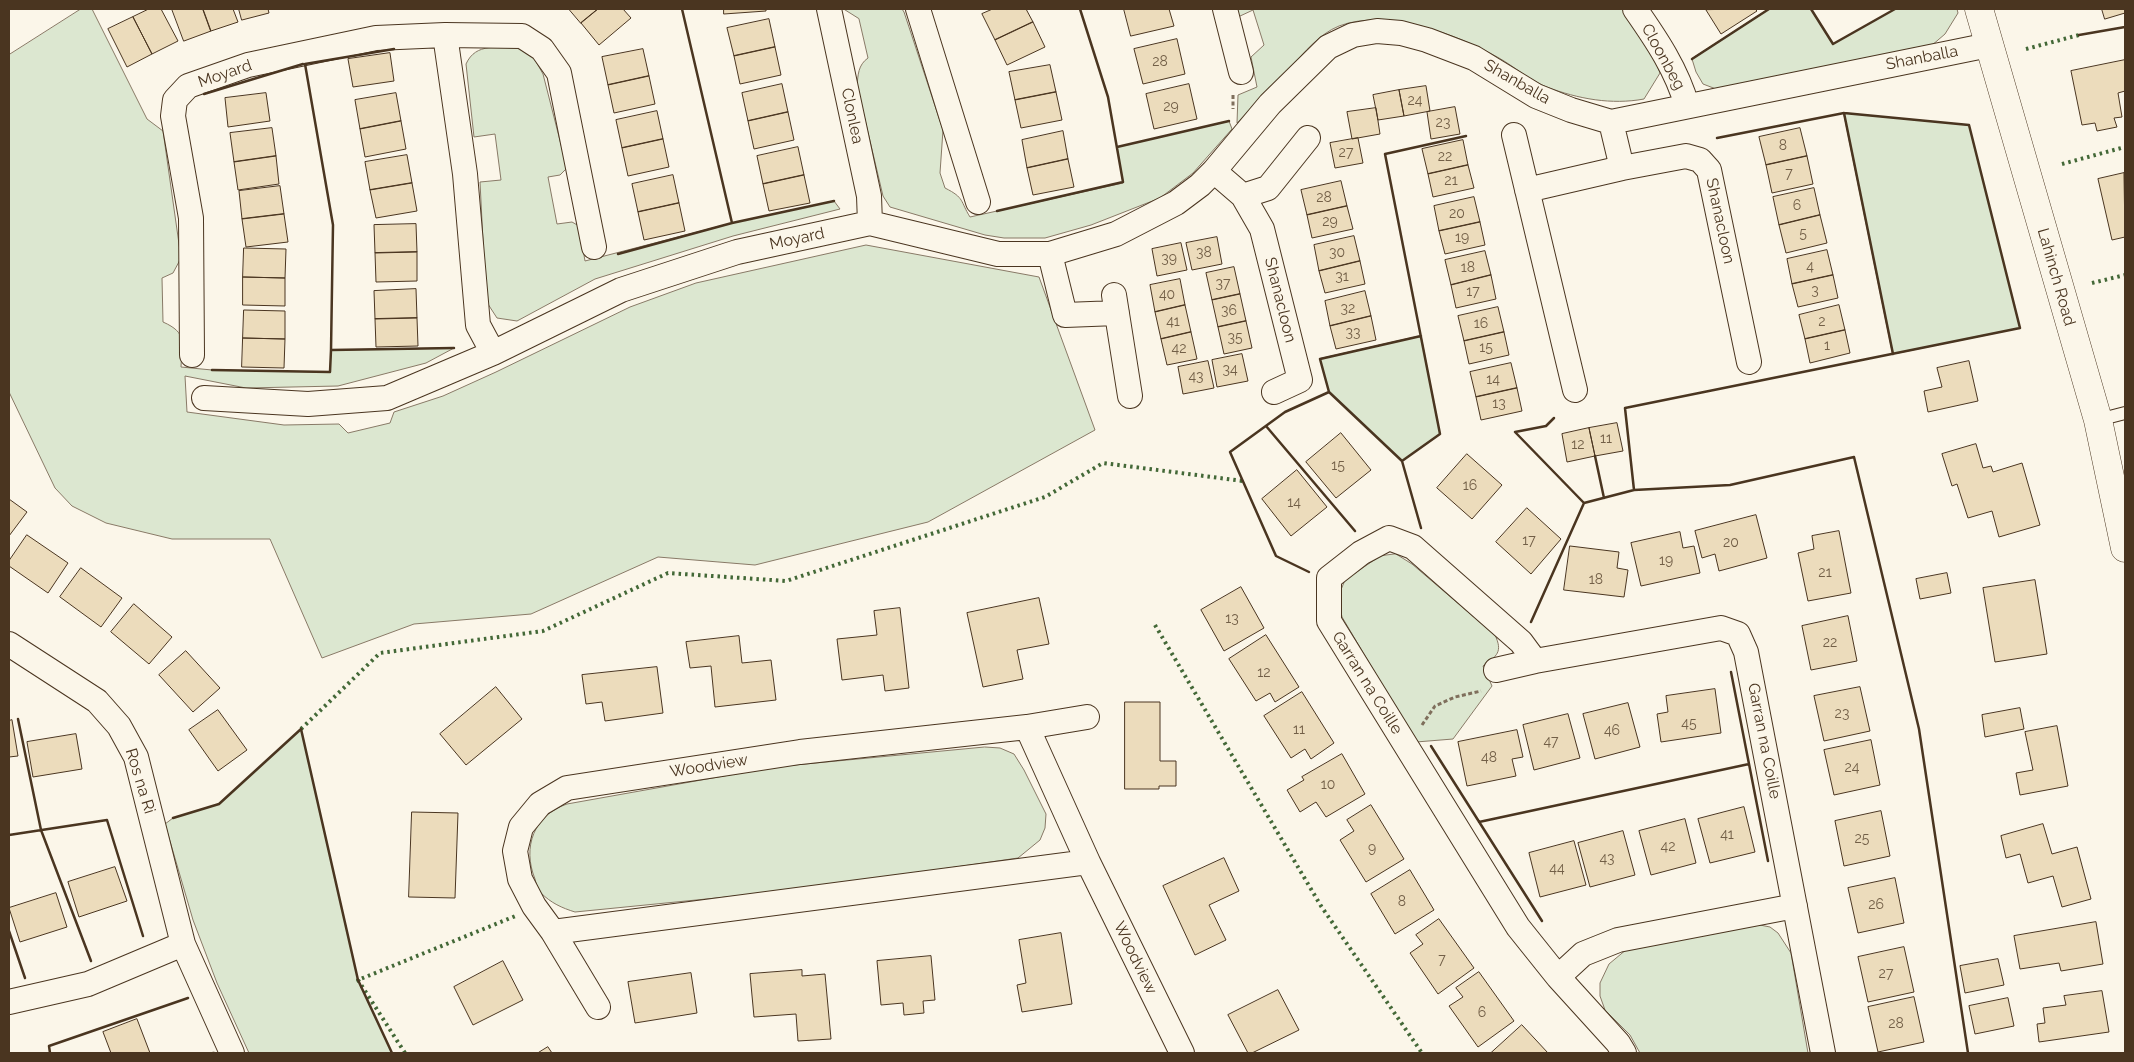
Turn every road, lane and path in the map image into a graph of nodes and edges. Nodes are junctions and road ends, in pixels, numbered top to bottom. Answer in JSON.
{"nodes":[{"id":1,"x":829,"y":9,"type":"edge"},
{"id":2,"x":918,"y":9,"type":"edge"},
{"id":3,"x":1225,"y":9,"type":"edge"},
{"id":4,"x":1635,"y":9,"type":"edge"},
{"id":5,"x":1979,"y":9,"type":"edge"},
{"id":6,"x":446,"y":35,"type":"junction"},
{"id":7,"x":1989,"y":45,"type":"junction"},
{"id":8,"x":1242,"y":72,"type":"dead end"},
{"id":9,"x":1687,"y":106,"type":"junction"},
{"id":10,"x":1611,"y":122,"type":"junction"},
{"id":11,"x":1514,"y":136,"type":"dead end"},
{"id":12,"x":1308,"y":138,"type":"dead end"},
{"id":13,"x":1622,"y":168,"type":"junction"},
{"id":14,"x":1214,"y":171,"type":"junction"},
{"id":15,"x":1527,"y":190,"type":"junction"},
{"id":16,"x":1243,"y":196,"type":"junction"},
{"id":17,"x":978,"y":202,"type":"dead end"},
{"id":18,"x":870,"y":223,"type":"junction"},
{"id":19,"x":1116,"y":234,"type":"joint"},
{"id":20,"x":594,"y":247,"type":"dead end"},
{"id":21,"x":1050,"y":254,"type":"junction"},
{"id":22,"x":493,"y":353,"type":"junction"},
{"id":23,"x":192,"y":356,"type":"dead end"},
{"id":24,"x":1749,"y":362,"type":"dead end"},
{"id":25,"x":1574,"y":390,"type":"dead end"},
{"id":26,"x":1274,"y":392,"type":"dead end"},
{"id":27,"x":1130,"y":396,"type":"dead end"},
{"id":28,"x":204,"y":398,"type":"dead end"},
{"id":29,"x":2125,"y":413,"type":"edge"},
{"id":30,"x":2098,"y":420,"type":"junction"},
{"id":31,"x":2125,"y":548,"type":"edge"},
{"id":32,"x":9,"y":644,"type":"edge"},
{"id":33,"x":1535,"y":661,"type":"junction"},
{"id":34,"x":1496,"y":670,"type":"joint"},
{"id":35,"x":1087,"y":717,"type":"dead end"},
{"id":36,"x":1027,"y":727,"type":"junction"},
{"id":37,"x":1412,"y":756,"type":"junction"},
{"id":38,"x":1088,"y":862,"type":"junction"},
{"id":39,"x":1795,"y":906,"type":"junction"},
{"id":40,"x":553,"y":932,"type":"junction"},
{"id":41,"x":183,"y":944,"type":"junction"},
{"id":42,"x":1558,"y":977,"type":"junction"},
{"id":43,"x":9,"y":1002,"type":"edge"},
{"id":44,"x":598,"y":1007,"type":"dead end"},
{"id":45,"x":232,"y":1053,"type":"edge"},
{"id":46,"x":1182,"y":1053,"type":"edge"},
{"id":47,"x":1624,"y":1053,"type":"edge"},
{"id":48,"x":1823,"y":1053,"type":"edge"}],
"edges":[{"from":1,"to":18,"type":"street","name":"Clonlea"},
{"from":2,"to":17,"type":"street"},
{"from":3,"to":8,"type":"street"},
{"from":4,"to":9,"type":"street","name":"Cloonbeg"},
{"from":5,"to":7,"type":"main road","name":"Lahinch Road"},
{"from":6,"to":20,"type":"street","name":"Moyard"},
{"from":6,"to":22,"type":"street"},
{"from":6,"to":23,"type":"street","name":"Moyard"},
{"from":7,"to":9,"type":"street","name":"Shanballa"},
{"from":7,"to":30,"type":"main road","name":"Lahinch Road"},
{"from":9,"to":10,"type":"street","name":"Shanballa"},
{"from":10,"to":13,"type":"street"},
{"from":10,"to":14,"type":"street","name":"Shanballa"},
{"from":11,"to":15,"type":"street"},
{"from":12,"to":16,"type":"street"},
{"from":13,"to":15,"type":"street","name":"Shanacloon"},
{"from":13,"to":24,"type":"street","name":"Shanacloon"},
{"from":14,"to":16,"type":"street","name":"Shanacloon"},
{"from":14,"to":19,"type":"street","name":"Shanballa"},
{"from":15,"to":25,"type":"street"},
{"from":16,"to":26,"type":"street","name":"Shanacloon"},
{"from":18,"to":21,"type":"street","name":"Moyard"},
{"from":18,"to":22,"type":"street","name":"Moyard"},
{"from":19,"to":21,"type":"street","name":"Moyard"},
{"from":21,"to":27,"type":"street"},
{"from":22,"to":28,"type":"street","name":"Moyard"},
{"from":29,"to":30,"type":"lane"},
{"from":30,"to":31,"type":"main road","name":"Lahinch Road"},
{"from":32,"to":41,"type":"street","name":"Ros na Ri"},
{"from":33,"to":34,"type":"street","name":"Garran na Coille"},
{"from":33,"to":37,"type":"street","name":"Garran na Coille"},
{"from":33,"to":39,"type":"street","name":"Garran na Coille"},
{"from":34,"to":37,"type":"path"},
{"from":35,"to":36,"type":"street","name":"Woodview"},
{"from":36,"to":38,"type":"street","name":"Woodview"},
{"from":36,"to":40,"type":"street","name":"Woodview"},
{"from":37,"to":42,"type":"street","name":"Garran na Coille"},
{"from":38,"to":40,"type":"street"},
{"from":38,"to":46,"type":"street","name":"Woodview"},
{"from":39,"to":42,"type":"street"},
{"from":39,"to":48,"type":"street","name":"Garran na Coille"},
{"from":40,"to":44,"type":"street","name":"Woodview"},
{"from":41,"to":43,"type":"street"},
{"from":41,"to":45,"type":"street","name":"Ros na Ri"},
{"from":42,"to":47,"type":"street","name":"Garran na Coille"}]}
